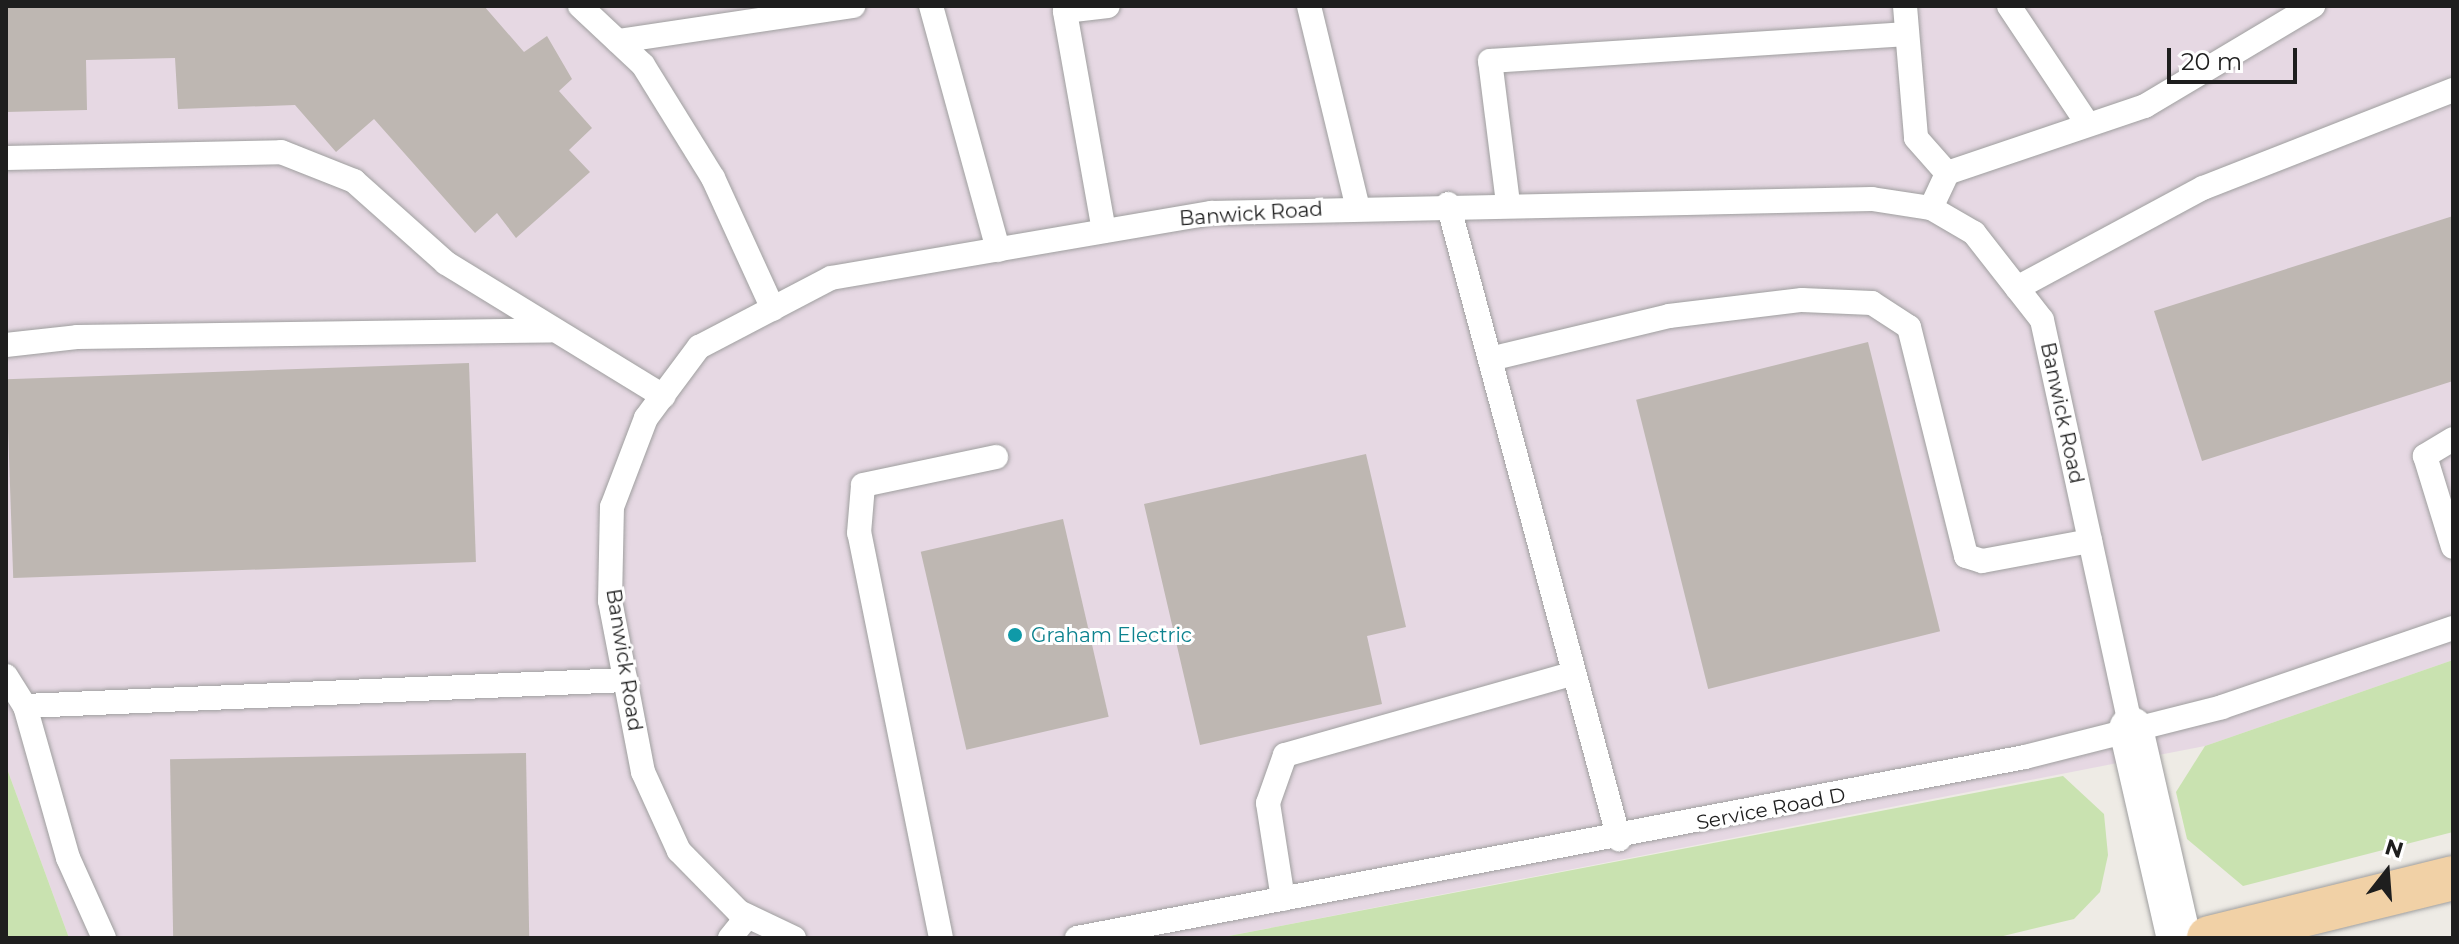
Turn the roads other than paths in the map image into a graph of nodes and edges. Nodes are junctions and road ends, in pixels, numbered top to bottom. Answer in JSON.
{"nodes":[{"id":1,"x":580,"y":6,"type":"edge"},
{"id":2,"x":853,"y":6,"type":"edge"},
{"id":3,"x":931,"y":6,"type":"edge"},
{"id":4,"x":1108,"y":6,"type":"edge"},
{"id":5,"x":1309,"y":6,"type":"edge"},
{"id":6,"x":1905,"y":6,"type":"edge"},
{"id":7,"x":2009,"y":6,"type":"edge"},
{"id":8,"x":2313,"y":6,"type":"edge"},
{"id":9,"x":1903,"y":34,"type":"junction"},
{"id":10,"x":618,"y":41,"type":"junction"},
{"id":11,"x":2453,"y":90,"type":"edge"},
{"id":12,"x":2087,"y":123,"type":"junction"},
{"id":13,"x":6,"y":158,"type":"edge"},
{"id":14,"x":1947,"y":173,"type":"junction"},
{"id":15,"x":1508,"y":203,"type":"junction"},
{"id":16,"x":1448,"y":204,"type":"junction"},
{"id":17,"x":1358,"y":208,"type":"junction"},
{"id":18,"x":1931,"y":208,"type":"junction"},
{"id":19,"x":1104,"y":231,"type":"junction"},
{"id":20,"x":998,"y":250,"type":"junction"},
{"id":21,"x":2017,"y":288,"type":"junction"},
{"id":22,"x":773,"y":309,"type":"junction"},
{"id":23,"x":550,"y":330,"type":"junction"},
{"id":24,"x":6,"y":345,"type":"edge"},
{"id":25,"x":1490,"y":359,"type":"junction"},
{"id":26,"x":663,"y":396,"type":"junction"},
{"id":27,"x":2453,"y":439,"type":"edge"},
{"id":28,"x":996,"y":457,"type":"dead end"},
{"id":29,"x":2090,"y":541,"type":"junction"},
{"id":30,"x":2453,"y":547,"type":"edge"},
{"id":31,"x":2453,"y":628,"type":"edge"},
{"id":32,"x":1574,"y":673,"type":"junction"},
{"id":33,"x":6,"y":676,"type":"edge"},
{"id":34,"x":625,"y":680,"type":"junction"},
{"id":35,"x":25,"y":706,"type":"junction"},
{"id":36,"x":2131,"y":729,"type":"junction"},
{"id":37,"x":1619,"y":839,"type":"junction"},
{"id":38,"x":2453,"y":878,"type":"edge"},
{"id":39,"x":1283,"y":899,"type":"junction"},
{"id":40,"x":748,"y":916,"type":"junction"},
{"id":41,"x":104,"y":938,"type":"edge"},
{"id":42,"x":730,"y":938,"type":"edge"},
{"id":43,"x":794,"y":938,"type":"edge"},
{"id":44,"x":941,"y":938,"type":"edge"},
{"id":45,"x":1077,"y":938,"type":"edge"},
{"id":46,"x":2179,"y":938,"type":"edge"},
{"id":47,"x":2209,"y":938,"type":"edge"}],
"edges":[{"from":1,"to":10,"type":"lane"},
{"from":2,"to":10,"type":"lane"},
{"from":3,"to":20,"type":"lane"},
{"from":4,"to":19,"type":"lane"},
{"from":5,"to":17,"type":"lane"},
{"from":6,"to":9,"type":"lane"},
{"from":7,"to":12,"type":"lane"},
{"from":8,"to":12,"type":"lane"},
{"from":9,"to":14,"type":"lane"},
{"from":9,"to":15,"type":"lane"},
{"from":10,"to":22,"type":"lane"},
{"from":11,"to":21,"type":"lane"},
{"from":12,"to":14,"type":"lane"},
{"from":13,"to":23,"type":"lane"},
{"from":14,"to":18,"type":"lane"},
{"from":15,"to":16,"type":"lane","name":"Banwick Road"},
{"from":15,"to":18,"type":"lane","name":"Banwick Road"},
{"from":16,"to":17,"type":"lane","name":"Banwick Road"},
{"from":16,"to":25,"type":"lane"},
{"from":17,"to":19,"type":"lane","name":"Banwick Road"},
{"from":18,"to":21,"type":"lane","name":"Banwick Road"},
{"from":19,"to":20,"type":"lane","name":"Banwick Road"},
{"from":20,"to":22,"type":"lane","name":"Banwick Road"},
{"from":21,"to":29,"type":"lane","name":"Banwick Road"},
{"from":22,"to":26,"type":"lane","name":"Banwick Road"},
{"from":23,"to":24,"type":"lane"},
{"from":23,"to":26,"type":"lane"},
{"from":25,"to":29,"type":"lane"},
{"from":25,"to":32,"type":"lane"},
{"from":26,"to":34,"type":"lane","name":"Banwick Road"},
{"from":27,"to":30,"type":"lane"},
{"from":28,"to":44,"type":"lane"},
{"from":29,"to":36,"type":"lane","name":"Banwick Road"},
{"from":31,"to":36,"type":"lane","name":"Service Road D"},
{"from":32,"to":37,"type":"lane"},
{"from":32,"to":39,"type":"lane"},
{"from":33,"to":35,"type":"lane"},
{"from":34,"to":35,"type":"lane"},
{"from":34,"to":40,"type":"lane","name":"Banwick Road"},
{"from":35,"to":41,"type":"lane"},
{"from":36,"to":37,"type":"lane","name":"Service Road D"},
{"from":36,"to":46,"type":"street"},
{"from":37,"to":39,"type":"lane","name":"Service Road D"},
{"from":38,"to":47,"type":"main road"},
{"from":39,"to":45,"type":"lane","name":"Service Road D"},
{"from":40,"to":42,"type":"lane"},
{"from":40,"to":43,"type":"lane","name":"Banwick Road"}]}
